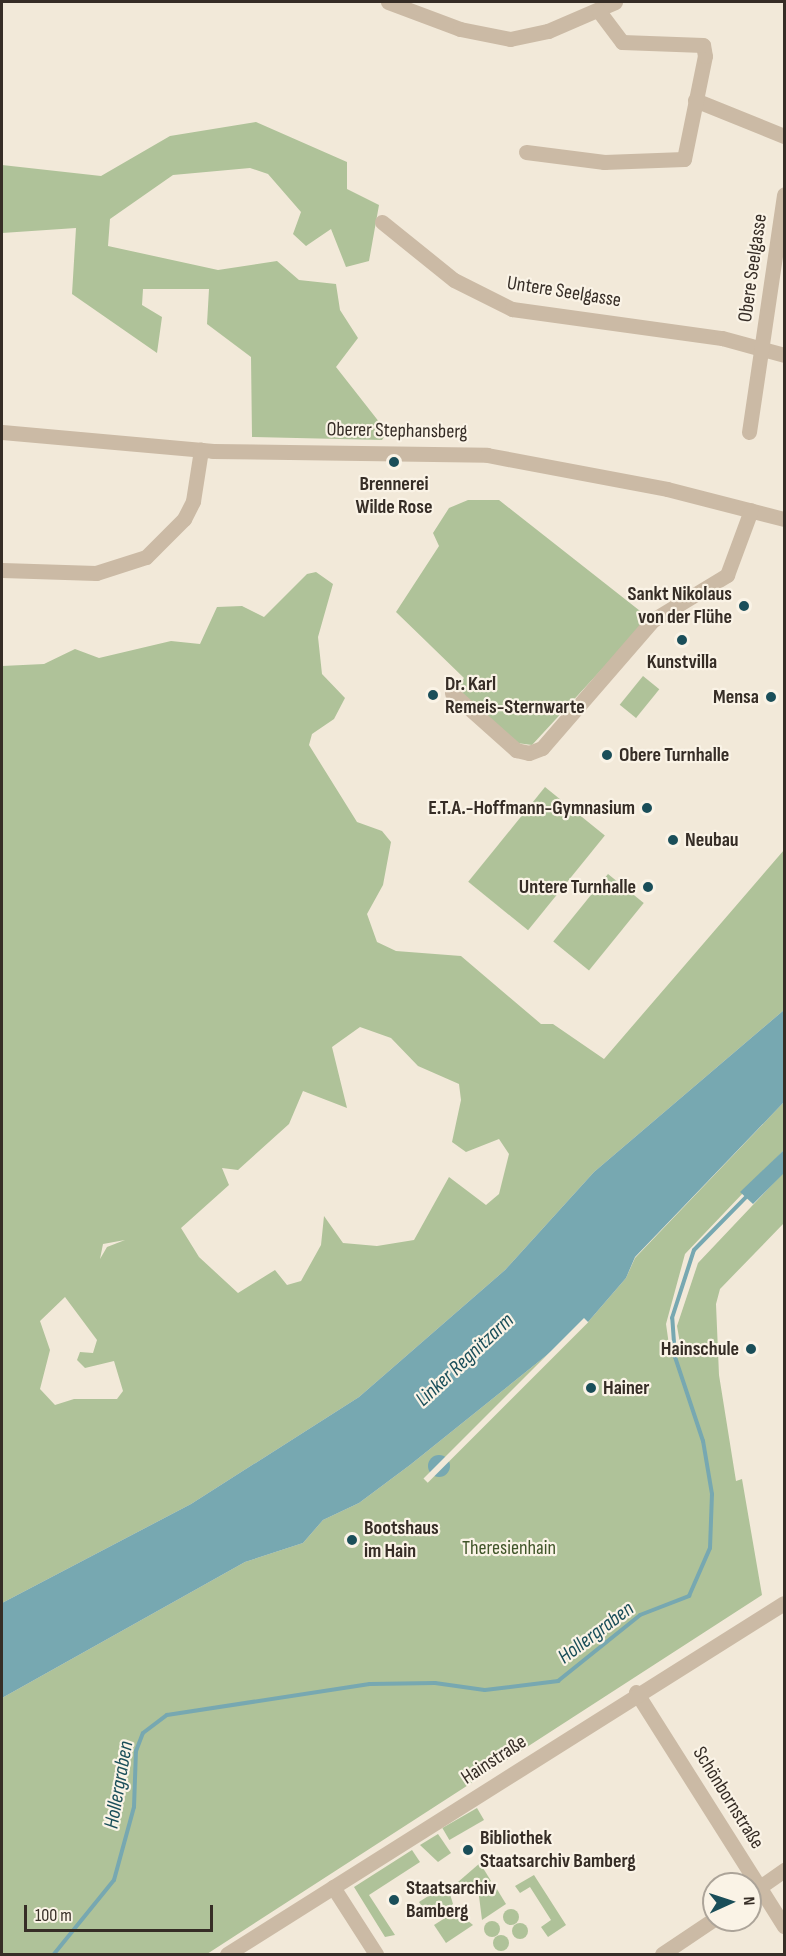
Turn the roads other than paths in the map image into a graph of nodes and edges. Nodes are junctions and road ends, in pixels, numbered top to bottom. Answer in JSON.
{"nodes":[{"id":1,"x":388,"y":2,"type":"edge"},
{"id":2,"x":615,"y":2,"type":"edge"},
{"id":3,"x":599,"y":11,"type":"junction"},
{"id":4,"x":695,"y":100,"type":"junction"},
{"id":5,"x":784,"y":136,"type":"edge"},
{"id":6,"x":526,"y":152,"type":"dead end"},
{"id":7,"x":784,"y":195,"type":"edge"},
{"id":8,"x":382,"y":222,"type":"dead end"},
{"id":9,"x":764,"y":348,"type":"junction"},
{"id":10,"x":784,"y":355,"type":"edge"},
{"id":11,"x":2,"y":432,"type":"edge"},
{"id":12,"x":749,"y":432,"type":"dead end"},
{"id":13,"x":201,"y":450,"type":"junction"},
{"id":14,"x":751,"y":510,"type":"junction"},
{"id":15,"x":784,"y":519,"type":"edge"},
{"id":16,"x":2,"y":570,"type":"edge"},
{"id":17,"x":452,"y":693,"type":"dead end"},
{"id":18,"x":784,"y":1603,"type":"edge"},
{"id":19,"x":636,"y":1692,"type":"junction"},
{"id":20,"x":784,"y":1870,"type":"edge"},
{"id":21,"x":744,"y":1872,"type":"edge"},
{"id":22,"x":762,"y":1886,"type":"edge"},
{"id":23,"x":333,"y":1887,"type":"junction"},
{"id":24,"x":762,"y":1899,"type":"edge"},
{"id":25,"x":784,"y":1926,"type":"edge"},
{"id":26,"x":702,"y":1927,"type":"edge"},
{"id":27,"x":227,"y":1954,"type":"edge"},
{"id":28,"x":376,"y":1954,"type":"edge"},
{"id":29,"x":662,"y":1954,"type":"edge"}],
"edges":[{"from":1,"to":3,"type":"street"},
{"from":2,"to":3,"type":"street"},
{"from":3,"to":4,"type":"street"},
{"from":4,"to":5,"type":"street"},
{"from":4,"to":6,"type":"street"},
{"from":7,"to":9,"type":"street","name":"Obere Seelgasse"},
{"from":8,"to":9,"type":"street","name":"Untere Seelgasse"},
{"from":9,"to":10,"type":"street","name":"Untere Seelgasse"},
{"from":9,"to":12,"type":"street"},
{"from":11,"to":13,"type":"street","name":"Oberer Stephansberg"},
{"from":13,"to":14,"type":"street","name":"Oberer Stephansberg"},
{"from":13,"to":16,"type":"street"},
{"from":14,"to":15,"type":"street","name":"Oberer Stephansberg"},
{"from":14,"to":17,"type":"street"},
{"from":18,"to":19,"type":"street","name":"Hainstraße"},
{"from":19,"to":21,"type":"street","name":"Schönbornstraße"},
{"from":19,"to":23,"type":"street","name":"Hainstraße"},
{"from":20,"to":22,"type":"street"},
{"from":23,"to":27,"type":"street","name":"Hainstraße"},
{"from":23,"to":28,"type":"street"},
{"from":24,"to":25,"type":"street","name":"Schönbornstraße"},
{"from":26,"to":29,"type":"street"}]}
